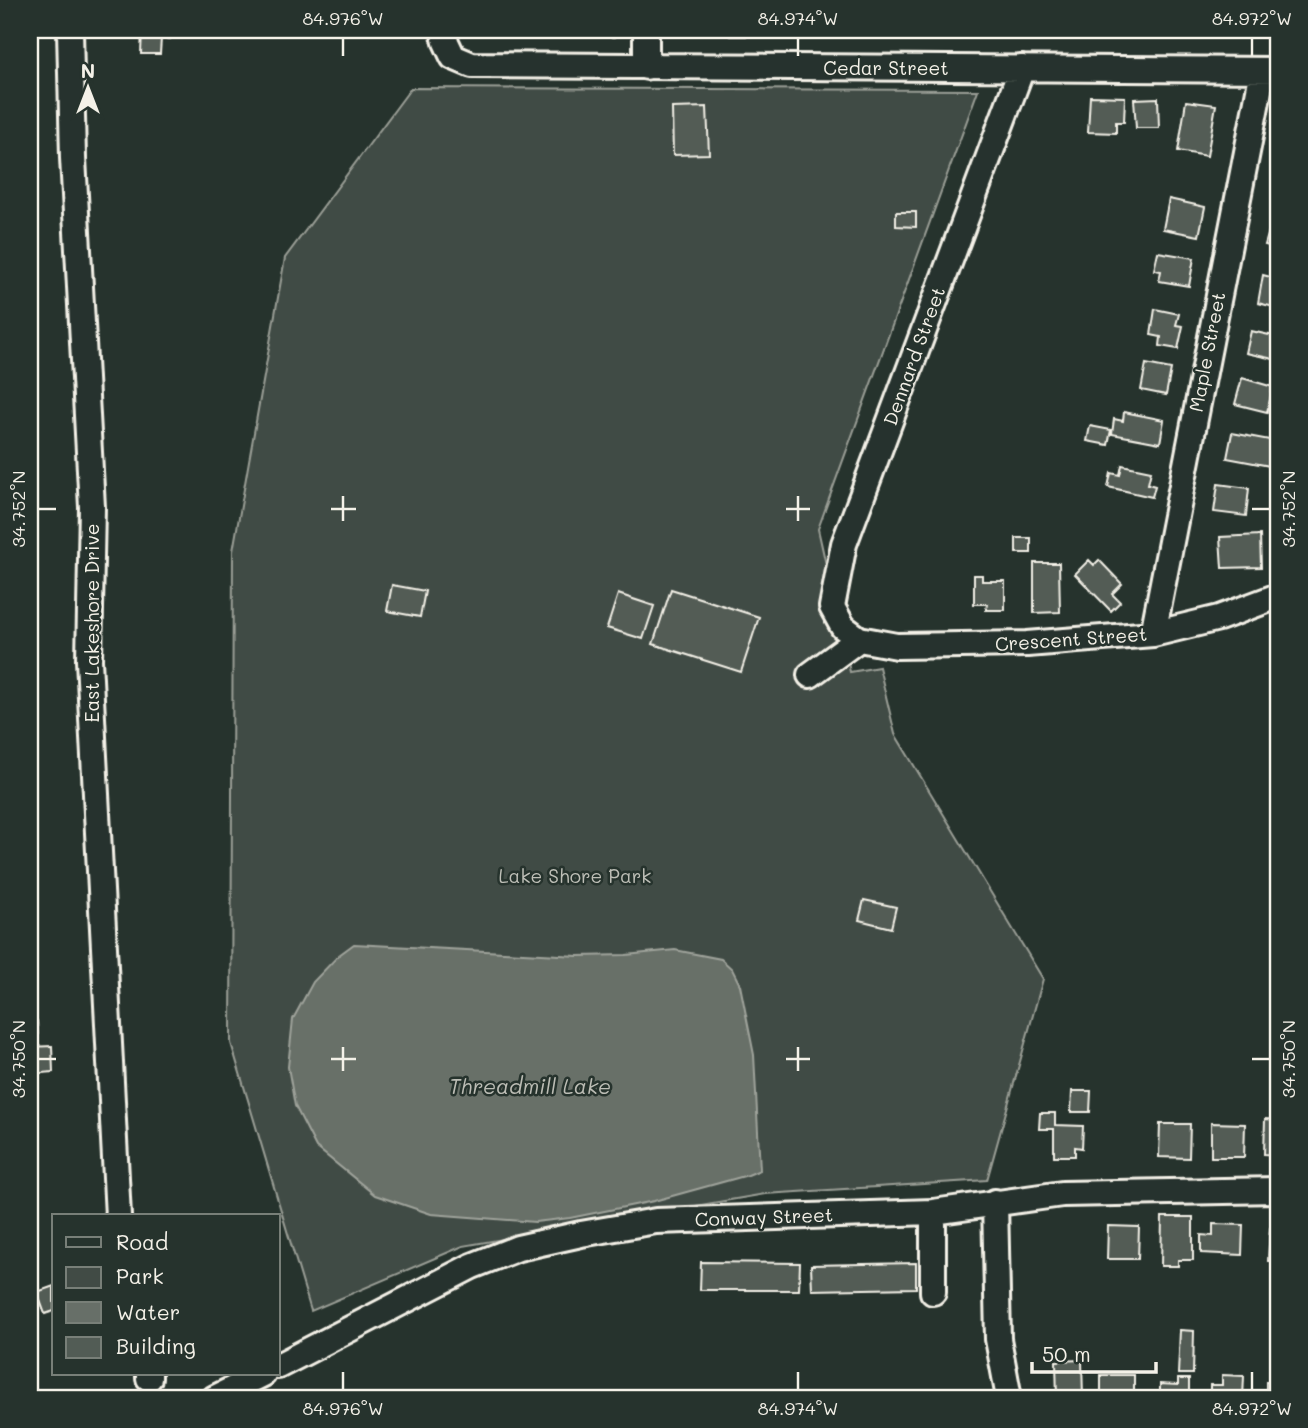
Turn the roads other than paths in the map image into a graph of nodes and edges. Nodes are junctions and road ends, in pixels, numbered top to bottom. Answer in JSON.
{"nodes":[{"id":1,"x":70,"y":30,"type":"edge"},
{"id":2,"x":443,"y":30,"type":"edge"},
{"id":3,"x":646,"y":30,"type":"edge"},
{"id":4,"x":646,"y":66,"type":"junction"},
{"id":5,"x":1022,"y":68,"type":"junction"},
{"id":6,"x":1270,"y":70,"type":"edge"},
{"id":7,"x":1278,"y":596,"type":"edge"},
{"id":8,"x":1153,"y":634,"type":"junction"},
{"id":9,"x":859,"y":639,"type":"junction"},
{"id":10,"x":810,"y":676,"type":"dead end"},
{"id":11,"x":1278,"y":1190,"type":"edge"},
{"id":12,"x":995,"y":1202,"type":"junction"},
{"id":13,"x":933,"y":1212,"type":"junction"},
{"id":14,"x":118,"y":1214,"type":"edge"},
{"id":15,"x":933,"y":1292,"type":"dead end"},
{"id":16,"x":280,"y":1365,"type":"edge"},
{"id":17,"x":258,"y":1376,"type":"edge"},
{"id":18,"x":215,"y":1398,"type":"edge"},
{"id":19,"x":1009,"y":1398,"type":"edge"}],
"edges":[{"from":1,"to":14,"type":"street","name":"East Lakeshore Drive"},
{"from":2,"to":4,"type":"street","name":"Cedar Street"},
{"from":3,"to":4,"type":"street"},
{"from":4,"to":5,"type":"street","name":"Cedar Street"},
{"from":5,"to":6,"type":"street","name":"Cedar Street"},
{"from":5,"to":9,"type":"street","name":"Dennard Street"},
{"from":6,"to":8,"type":"street","name":"Maple Street"},
{"from":7,"to":8,"type":"street","name":"Crescent Street"},
{"from":8,"to":9,"type":"street","name":"Crescent Street"},
{"from":9,"to":10,"type":"street"},
{"from":11,"to":12,"type":"street","name":"Conway Street"},
{"from":12,"to":13,"type":"street","name":"Conway Street"},
{"from":12,"to":19,"type":"street"},
{"from":13,"to":15,"type":"street"},
{"from":13,"to":16,"type":"street","name":"Conway Street"},
{"from":17,"to":18,"type":"street"}]}
